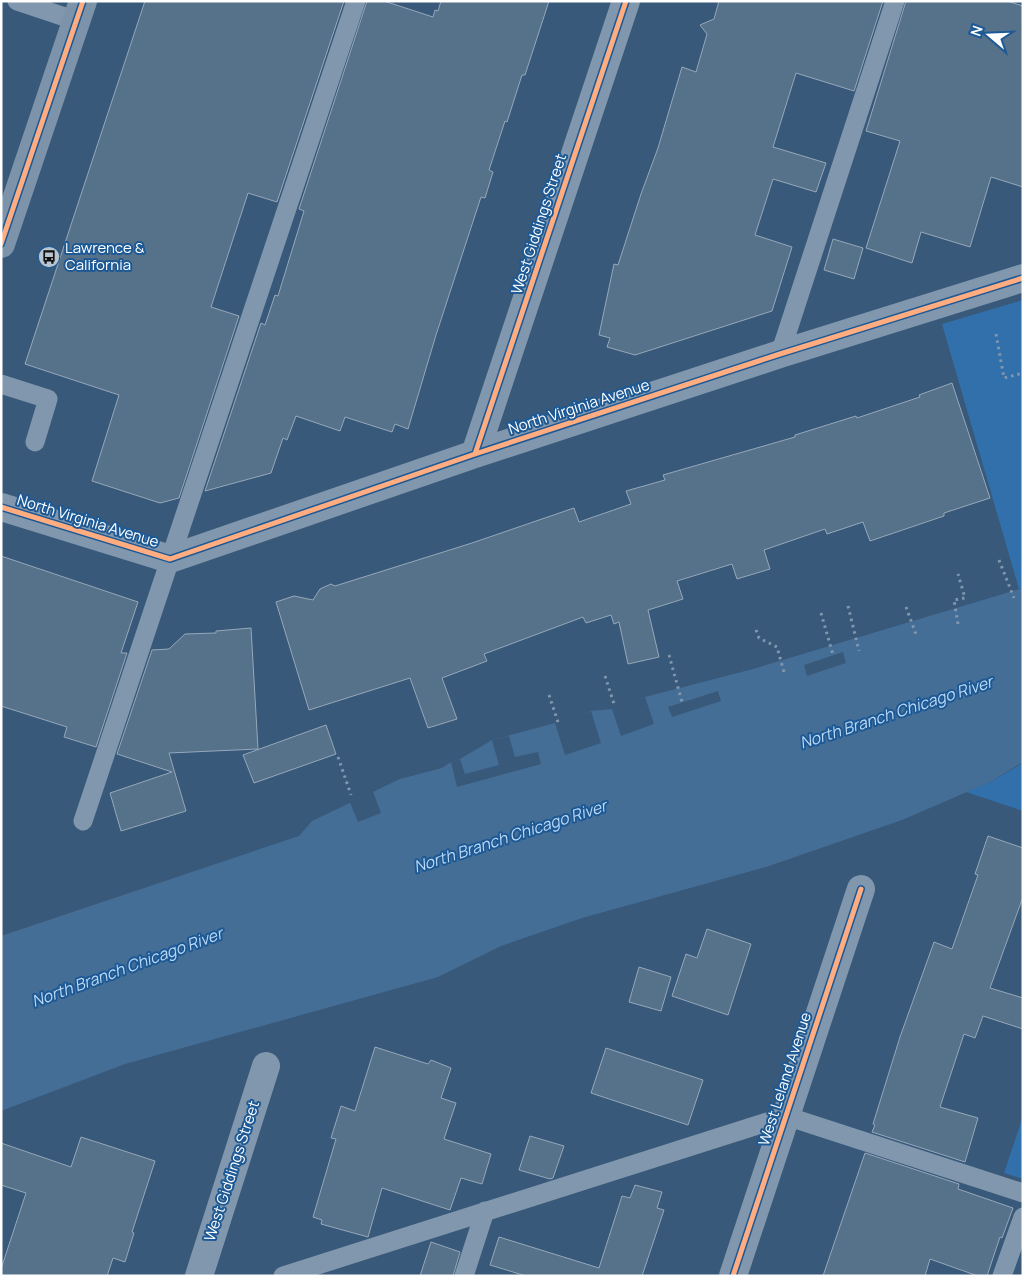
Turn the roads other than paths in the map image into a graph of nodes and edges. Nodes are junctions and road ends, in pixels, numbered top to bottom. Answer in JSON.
{"nodes":[{"id":1,"x":17,"y":1,"type":"edge"},
{"id":2,"x":356,"y":1,"type":"edge"},
{"id":3,"x":626,"y":1,"type":"edge"},
{"id":4,"x":895,"y":1,"type":"edge"},
{"id":5,"x":80,"y":11,"type":"edge"},
{"id":6,"x":7,"y":205,"type":"edge"},
{"id":7,"x":1,"y":244,"type":"edge"},
{"id":8,"x":1023,"y":278,"type":"edge"},
{"id":9,"x":780,"y":354,"type":"junction"},
{"id":10,"x":1,"y":384,"type":"edge"},
{"id":11,"x":34,"y":442,"type":"dead end"},
{"id":12,"x":475,"y":454,"type":"junction"},
{"id":13,"x":1,"y":507,"type":"edge"},
{"id":14,"x":170,"y":559,"type":"junction"},
{"id":15,"x":83,"y":821,"type":"dead end"},
{"id":16,"x":861,"y":889,"type":"dead end"},
{"id":17,"x":266,"y":1066,"type":"dead end"},
{"id":18,"x":786,"y":1116,"type":"junction"},
{"id":19,"x":1023,"y":1193,"type":"edge"},
{"id":20,"x":485,"y":1211,"type":"junction"},
{"id":21,"x":1023,"y":1217,"type":"edge"},
{"id":22,"x":199,"y":1276,"type":"edge"},
{"id":23,"x":283,"y":1276,"type":"edge"},
{"id":24,"x":464,"y":1276,"type":"edge"},
{"id":25,"x":733,"y":1276,"type":"edge"},
{"id":26,"x":1002,"y":1276,"type":"edge"}],
"edges":[{"from":1,"to":5,"type":"lane"},
{"from":2,"to":14,"type":"lane"},
{"from":3,"to":12,"type":"street","name":"West Giddings Street"},
{"from":4,"to":9,"type":"lane"},
{"from":5,"to":6,"type":"main road"},
{"from":6,"to":7,"type":"main road"},
{"from":8,"to":9,"type":"street","name":"North Virginia Avenue"},
{"from":9,"to":12,"type":"street","name":"North Virginia Avenue"},
{"from":10,"to":11,"type":"lane"},
{"from":12,"to":14,"type":"street","name":"North Virginia Avenue"},
{"from":13,"to":14,"type":"street","name":"North Virginia Avenue"},
{"from":14,"to":15,"type":"lane"},
{"from":16,"to":18,"type":"street","name":"West Leland Avenue"},
{"from":17,"to":22,"type":"street","name":"West Giddings Street"},
{"from":18,"to":19,"type":"lane"},
{"from":18,"to":20,"type":"lane"},
{"from":18,"to":25,"type":"street","name":"West Leland Avenue"},
{"from":20,"to":23,"type":"lane"},
{"from":20,"to":24,"type":"lane"},
{"from":21,"to":26,"type":"lane"}]}
